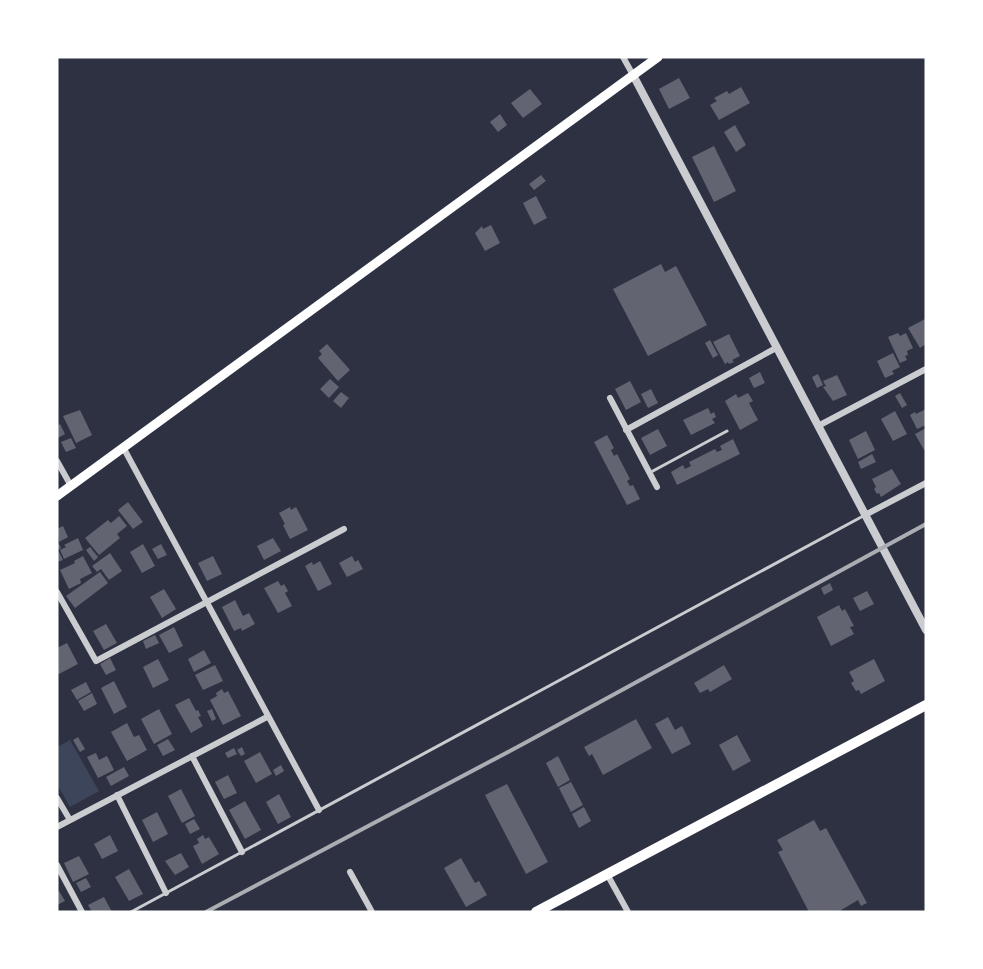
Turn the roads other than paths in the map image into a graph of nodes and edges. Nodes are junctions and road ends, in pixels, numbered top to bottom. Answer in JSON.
{"nodes":[{"id":1,"x":623,"y":57,"type":"edge"},
{"id":2,"x":658,"y":57,"type":"edge"},
{"id":3,"x":633,"y":75,"type":"junction"},
{"id":4,"x":777,"y":348,"type":"junction"},
{"id":5,"x":925,"y":373,"type":"edge"},
{"id":6,"x":610,"y":398,"type":"dead end"},
{"id":7,"x":818,"y":426,"type":"junction"},
{"id":8,"x":627,"y":430,"type":"junction"},
{"id":9,"x":727,"y":431,"type":"dead end"},
{"id":10,"x":123,"y":447,"type":"junction"},
{"id":11,"x":57,"y":461,"type":"edge"},
{"id":12,"x":649,"y":473,"type":"junction"},
{"id":13,"x":926,"y":483,"type":"edge"},
{"id":14,"x":71,"y":486,"type":"junction"},
{"id":15,"x":657,"y":488,"type":"dead end"},
{"id":16,"x":57,"y":496,"type":"edge"},
{"id":17,"x":865,"y":515,"type":"junction"},
{"id":18,"x":344,"y":529,"type":"dead end"},
{"id":19,"x":57,"y":592,"type":"edge"},
{"id":20,"x":205,"y":601,"type":"junction"},
{"id":21,"x":926,"y":630,"type":"edge"},
{"id":22,"x":926,"y":705,"type":"edge"},
{"id":23,"x":267,"y":717,"type":"junction"},
{"id":24,"x":192,"y":756,"type":"junction"},
{"id":25,"x":117,"y":795,"type":"junction"},
{"id":26,"x":57,"y":798,"type":"edge"},
{"id":27,"x":319,"y":810,"type":"junction"},
{"id":28,"x":70,"y":820,"type":"junction"},
{"id":29,"x":57,"y":827,"type":"edge"},
{"id":30,"x":242,"y":852,"type":"junction"},
{"id":31,"x":57,"y":865,"type":"edge"},
{"id":32,"x":350,"y":872,"type":"dead end"},
{"id":33,"x":608,"y":874,"type":"junction"},
{"id":34,"x":166,"y":893,"type":"junction"},
{"id":35,"x":82,"y":912,"type":"edge"},
{"id":36,"x":130,"y":912,"type":"edge"},
{"id":37,"x":372,"y":912,"type":"edge"},
{"id":38,"x":536,"y":912,"type":"edge"},
{"id":39,"x":628,"y":912,"type":"edge"}],
"edges":[{"from":1,"to":3,"type":"street"},
{"from":2,"to":3,"type":"main road"},
{"from":3,"to":4,"type":"street"},
{"from":3,"to":10,"type":"main road"},
{"from":4,"to":7,"type":"street"},
{"from":4,"to":8,"type":"street"},
{"from":5,"to":7,"type":"street"},
{"from":6,"to":8,"type":"street"},
{"from":7,"to":17,"type":"street"},
{"from":8,"to":12,"type":"street"},
{"from":9,"to":12,"type":"lane"},
{"from":10,"to":14,"type":"main road"},
{"from":10,"to":20,"type":"street"},
{"from":11,"to":14,"type":"street"},
{"from":12,"to":15,"type":"street"},
{"from":13,"to":17,"type":"street"},
{"from":14,"to":16,"type":"main road"},
{"from":17,"to":21,"type":"street"},
{"from":17,"to":27,"type":"lane"},
{"from":18,"to":20,"type":"street"},
{"from":19,"to":20,"type":"street"},
{"from":20,"to":23,"type":"street"},
{"from":22,"to":33,"type":"highway"},
{"from":23,"to":24,"type":"street"},
{"from":23,"to":27,"type":"street"},
{"from":24,"to":25,"type":"street"},
{"from":24,"to":30,"type":"street"},
{"from":25,"to":28,"type":"street"},
{"from":25,"to":34,"type":"street"},
{"from":26,"to":28,"type":"street"},
{"from":27,"to":30,"type":"lane"},
{"from":28,"to":29,"type":"street"},
{"from":30,"to":34,"type":"lane"},
{"from":31,"to":35,"type":"street"},
{"from":32,"to":37,"type":"street"},
{"from":33,"to":38,"type":"highway"},
{"from":33,"to":39,"type":"street"},
{"from":34,"to":36,"type":"lane"}]}
